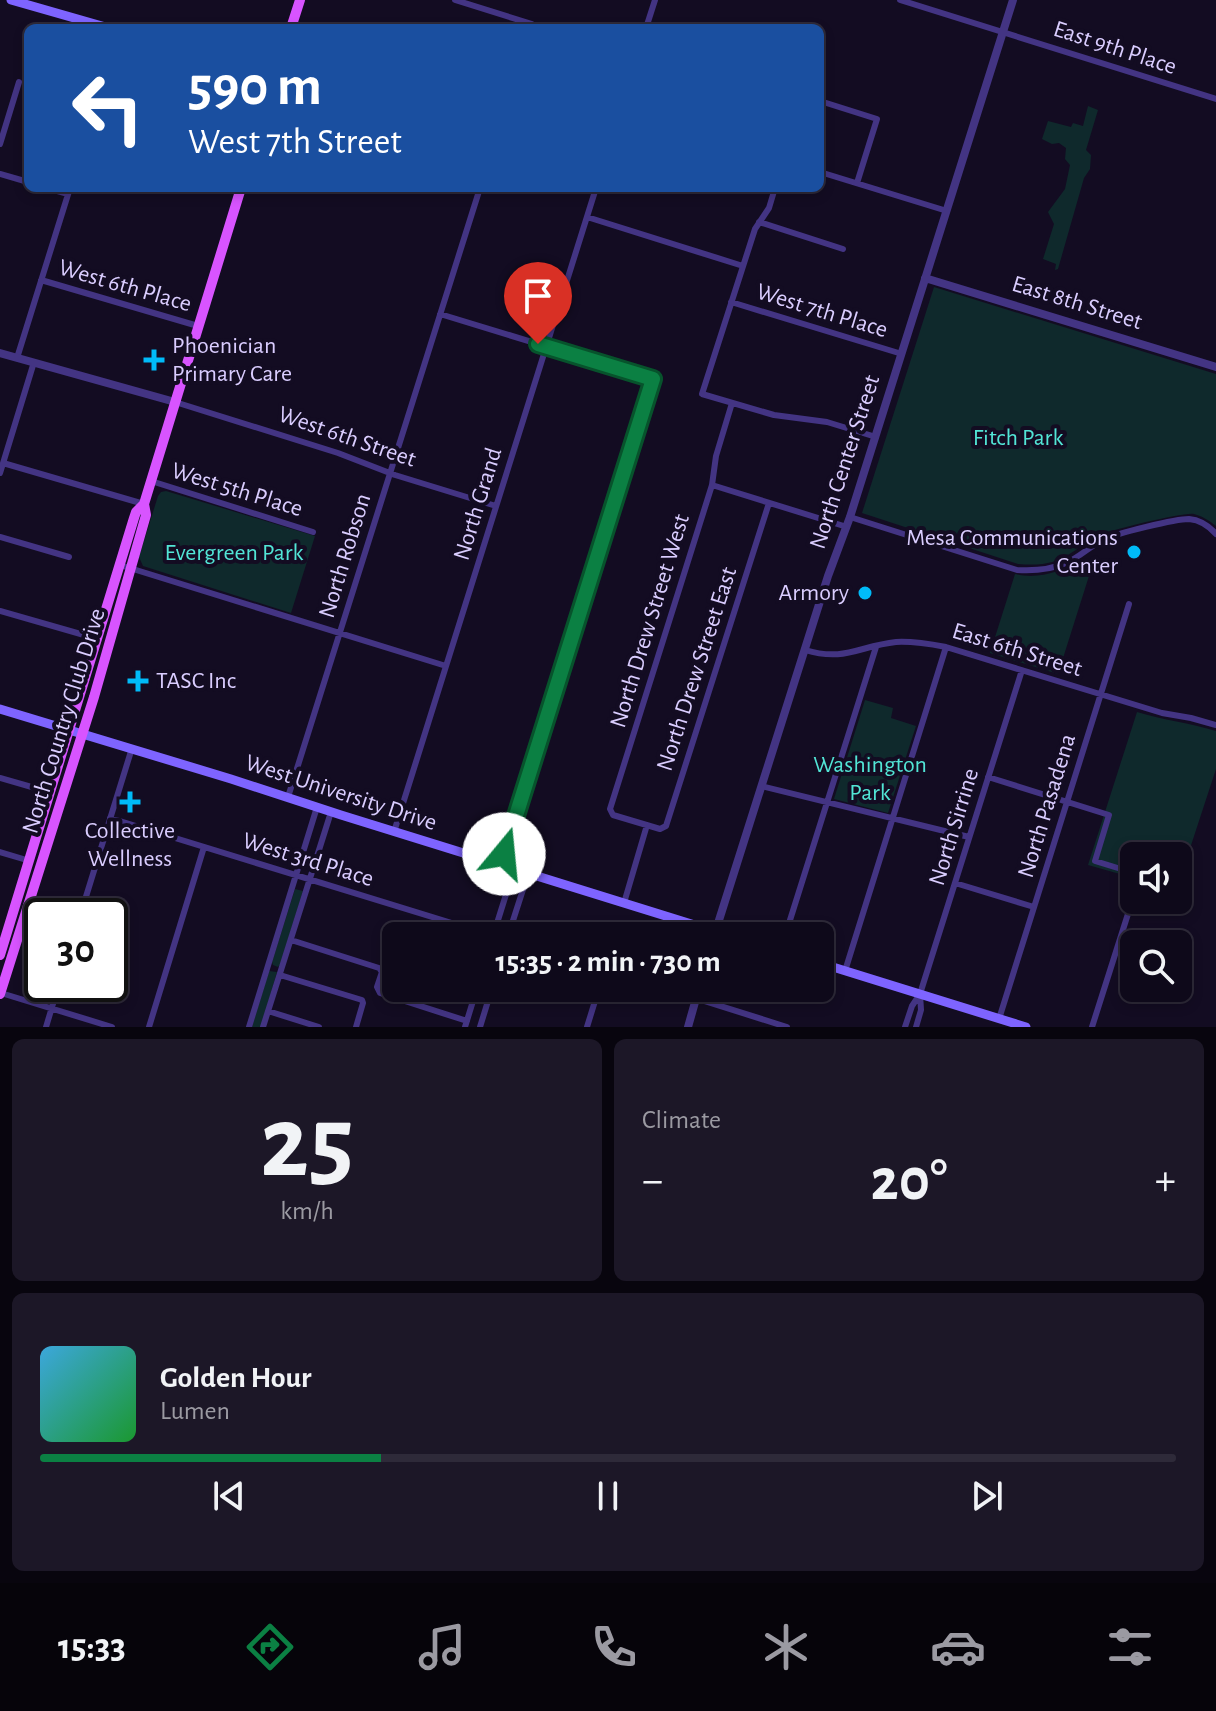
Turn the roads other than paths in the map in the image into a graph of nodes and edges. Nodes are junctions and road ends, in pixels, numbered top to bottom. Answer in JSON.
{"nodes":[{"id":1,"x":11,"y":0,"type":"edge"},
{"id":2,"x":300,"y":0,"type":"edge"},
{"id":3,"x":455,"y":0,"type":"edge"},
{"id":4,"x":655,"y":0,"type":"edge"},
{"id":5,"x":900,"y":0,"type":"edge"},
{"id":6,"x":1013,"y":0,"type":"edge"},
{"id":7,"x":95,"y":24,"type":"edge"},
{"id":8,"x":292,"y":24,"type":"edge"},
{"id":9,"x":526,"y":24,"type":"edge"},
{"id":10,"x":647,"y":24,"type":"edge"},
{"id":11,"x":1003,"y":32,"type":"junction"},
{"id":12,"x":19,"y":82,"type":"dead end"},
{"id":13,"x":1216,"y":99,"type":"edge"},
{"id":14,"x":824,"y":102,"type":"edge"},
{"id":15,"x":0,"y":144,"type":"edge"},
{"id":16,"x":824,"y":173,"type":"edge"},
{"id":17,"x":0,"y":174,"type":"edge"},
{"id":18,"x":24,"y":181,"type":"edge"},
{"id":19,"x":857,"y":183,"type":"junction"},
{"id":20,"x":69,"y":192,"type":"edge"},
{"id":21,"x":240,"y":192,"type":"edge"},
{"id":22,"x":479,"y":192,"type":"edge"},
{"id":23,"x":595,"y":192,"type":"edge"},
{"id":24,"x":774,"y":192,"type":"edge"},
{"id":25,"x":947,"y":211,"type":"junction"},
{"id":26,"x":587,"y":217,"type":"junction"},
{"id":27,"x":759,"y":222,"type":"junction"},
{"id":28,"x":843,"y":249,"type":"dead end"},
{"id":29,"x":743,"y":266,"type":"junction"},
{"id":30,"x":925,"y":278,"type":"junction"},
{"id":31,"x":41,"y":280,"type":"junction"},
{"id":32,"x":731,"y":302,"type":"junction"},
{"id":33,"x":440,"y":314,"type":"junction"},
{"id":34,"x":198,"y":326,"type":"junction"},
{"id":35,"x":546,"y":347,"type":"junction"},
{"id":36,"x":0,"y":353,"type":"edge"},
{"id":37,"x":902,"y":354,"type":"junction"},
{"id":38,"x":17,"y":358,"type":"junction"},
{"id":39,"x":34,"y":362,"type":"junction"},
{"id":40,"x":1216,"y":367,"type":"edge"},
{"id":41,"x":175,"y":402,"type":"junction"},
{"id":42,"x":732,"y":403,"type":"junction"},
{"id":43,"x":876,"y":437,"type":"junction"},
{"id":44,"x":3,"y":463,"type":"junction"},
{"id":45,"x":0,"y":473,"type":"edge"},
{"id":46,"x":390,"y":473,"type":"junction"},
{"id":47,"x":151,"y":481,"type":"junction"},
{"id":48,"x":712,"y":485,"type":"junction"},
{"id":49,"x":769,"y":503,"type":"junction"},
{"id":50,"x":144,"y":504,"type":"junction"},
{"id":51,"x":496,"y":506,"type":"junction"},
{"id":52,"x":850,"y":517,"type":"junction"},
{"id":53,"x":847,"y":527,"type":"junction"},
{"id":54,"x":313,"y":532,"type":"dead end"},
{"id":55,"x":1216,"y":534,"type":"edge"},
{"id":56,"x":0,"y":537,"type":"edge"},
{"id":57,"x":69,"y":557,"type":"dead end"},
{"id":58,"x":126,"y":566,"type":"junction"},
{"id":59,"x":1129,"y":604,"type":"dead end"},
{"id":60,"x":0,"y":611,"type":"edge"},
{"id":61,"x":340,"y":634,"type":"junction"},
{"id":62,"x":98,"y":639,"type":"junction"},
{"id":63,"x":876,"y":647,"type":"junction"},
{"id":64,"x":946,"y":647,"type":"junction"},
{"id":65,"x":805,"y":650,"type":"junction"},
{"id":66,"x":446,"y":666,"type":"junction"},
{"id":67,"x":1022,"y":670,"type":"junction"},
{"id":68,"x":1100,"y":694,"type":"junction"},
{"id":69,"x":0,"y":709,"type":"edge"},
{"id":70,"x":1216,"y":725,"type":"edge"},
{"id":71,"x":70,"y":729,"type":"junction"},
{"id":72,"x":82,"y":733,"type":"junction"},
{"id":73,"x":132,"y":748,"type":"junction"},
{"id":74,"x":988,"y":777,"type":"junction"},
{"id":75,"x":0,"y":778,"type":"edge"},
{"id":76,"x":761,"y":786,"type":"junction"},
{"id":77,"x":49,"y":792,"type":"junction"},
{"id":78,"x":288,"y":797,"type":"junction"},
{"id":79,"x":1067,"y":801,"type":"junction"},
{"id":80,"x":827,"y":802,"type":"junction"},
{"id":81,"x":317,"y":807,"type":"junction"},
{"id":82,"x":331,"y":812,"type":"junction"},
{"id":83,"x":110,"y":818,"type":"junction"},
{"id":84,"x":892,"y":818,"type":"junction"},
{"id":85,"x":647,"y":825,"type":"junction"},
{"id":86,"x":394,"y":832,"type":"junction"},
{"id":87,"x":969,"y":837,"type":"junction"},
{"id":88,"x":204,"y":847,"type":"junction"},
{"id":89,"x":0,"y":852,"type":"edge"},
{"id":90,"x":29,"y":860,"type":"junction"},
{"id":91,"x":41,"y":864,"type":"junction"},
{"id":92,"x":500,"y":865,"type":"junction"},
{"id":93,"x":514,"y":869,"type":"junction"},
{"id":94,"x":1120,"y":869,"type":"edge"},
{"id":95,"x":528,"y":874,"type":"junction"},
{"id":96,"x":296,"y":875,"type":"junction"},
{"id":97,"x":310,"y":879,"type":"junction"},
{"id":98,"x":955,"y":883,"type":"junction"},
{"id":99,"x":86,"y":898,"type":"edge"},
{"id":100,"x":624,"y":903,"type":"junction"},
{"id":101,"x":1034,"y":907,"type":"junction"},
{"id":102,"x":1128,"y":914,"type":"edge"},
{"id":103,"x":449,"y":922,"type":"edge"},
{"id":104,"x":498,"y":922,"type":"edge"},
{"id":105,"x":513,"y":922,"type":"edge"},
{"id":106,"x":680,"y":922,"type":"edge"},
{"id":107,"x":719,"y":922,"type":"edge"},
{"id":108,"x":789,"y":922,"type":"edge"},
{"id":109,"x":8,"y":933,"type":"edge"},
{"id":110,"x":291,"y":940,"type":"junction"},
{"id":111,"x":0,"y":955,"type":"edge"},
{"id":112,"x":834,"y":967,"type":"edge"},
{"id":113,"x":845,"y":971,"type":"junction"},
{"id":114,"x":280,"y":975,"type":"junction"},
{"id":115,"x":0,"y":993,"type":"edge"},
{"id":116,"x":920,"y":994,"type":"junction"},
{"id":117,"x":53,"y":1002,"type":"edge"},
{"id":118,"x":473,"y":1002,"type":"edge"},
{"id":119,"x":488,"y":1002,"type":"edge"},
{"id":120,"x":595,"y":1002,"type":"edge"},
{"id":121,"x":695,"y":1002,"type":"edge"},
{"id":122,"x":706,"y":1002,"type":"edge"},
{"id":123,"x":51,"y":1009,"type":"junction"},
{"id":124,"x":268,"y":1011,"type":"junction"},
{"id":125,"x":999,"y":1019,"type":"junction"},
{"id":126,"x":466,"y":1024,"type":"edge"},
{"id":127,"x":46,"y":1027,"type":"edge"},
{"id":128,"x":112,"y":1027,"type":"edge"},
{"id":129,"x":149,"y":1027,"type":"edge"},
{"id":130,"x":249,"y":1027,"type":"edge"},
{"id":131,"x":263,"y":1027,"type":"edge"},
{"id":132,"x":319,"y":1027,"type":"edge"},
{"id":133,"x":356,"y":1027,"type":"edge"},
{"id":134,"x":480,"y":1027,"type":"edge"},
{"id":135,"x":587,"y":1027,"type":"edge"},
{"id":136,"x":688,"y":1027,"type":"edge"},
{"id":137,"x":787,"y":1027,"type":"edge"},
{"id":138,"x":905,"y":1027,"type":"edge"},
{"id":139,"x":916,"y":1027,"type":"edge"},
{"id":140,"x":1024,"y":1027,"type":"edge"},
{"id":141,"x":1092,"y":1027,"type":"edge"}],
"edges":[{"from":1,"to":7,"type":"main road"},
{"from":2,"to":8,"type":"main road"},
{"from":3,"to":9,"type":"street"},
{"from":4,"to":10,"type":"street"},
{"from":5,"to":11,"type":"street","name":"East 9th Place"},
{"from":6,"to":11,"type":"street","name":"North Center Street"},
{"from":11,"to":13,"type":"street","name":"East 9th Place"},
{"from":11,"to":25,"type":"street","name":"North Center Street"},
{"from":12,"to":15,"type":"street"},
{"from":14,"to":19,"type":"street"},
{"from":16,"to":19,"type":"street"},
{"from":17,"to":18,"type":"street"},
{"from":19,"to":25,"type":"street"},
{"from":20,"to":31,"type":"street"},
{"from":21,"to":34,"type":"main road","name":"North Country Club Drive"},
{"from":22,"to":33,"type":"street","name":"North Robson"},
{"from":23,"to":26,"type":"street","name":"North Grand"},
{"from":24,"to":27,"type":"street"},
{"from":25,"to":30,"type":"street","name":"North Center Street"},
{"from":26,"to":29,"type":"street","name":"West 7th Place"},
{"from":26,"to":35,"type":"street","name":"North Grand"},
{"from":27,"to":28,"type":"street"},
{"from":27,"to":29,"type":"street"},
{"from":29,"to":32,"type":"street"},
{"from":30,"to":37,"type":"street","name":"North Center Street"},
{"from":30,"to":40,"type":"street","name":"East 8th Street"},
{"from":31,"to":34,"type":"street","name":"West 6th Place"},
{"from":31,"to":38,"type":"street"},
{"from":32,"to":37,"type":"street","name":"West 7th Place"},
{"from":32,"to":42,"type":"street"},
{"from":33,"to":35,"type":"street"},
{"from":33,"to":46,"type":"street","name":"North Robson"},
{"from":34,"to":41,"type":"main road","name":"North Country Club Drive"},
{"from":35,"to":51,"type":"street","name":"North Grand"},
{"from":35,"to":92,"type":"street"},
{"from":36,"to":38,"type":"street","name":"West 6th Street"},
{"from":37,"to":43,"type":"street","name":"North Center Street"},
{"from":38,"to":39,"type":"street","name":"West 6th Street"},
{"from":39,"to":41,"type":"street","name":"West 6th Street"},
{"from":39,"to":44,"type":"street"},
{"from":41,"to":46,"type":"street","name":"West 6th Street"},
{"from":41,"to":47,"type":"main road","name":"North Country Club Drive"},
{"from":42,"to":43,"type":"street"},
{"from":42,"to":48,"type":"street","name":"North Drew Street West"},
{"from":43,"to":52,"type":"street","name":"North Center Street"},
{"from":44,"to":45,"type":"street"},
{"from":44,"to":50,"type":"street","name":"West 5th Place"},
{"from":46,"to":51,"type":"street","name":"West 6th Street"},
{"from":46,"to":61,"type":"street","name":"North Robson"},
{"from":47,"to":50,"type":"main road","name":"North Country Club Drive"},
{"from":47,"to":54,"type":"street","name":"West 5th Place"},
{"from":48,"to":49,"type":"street"},
{"from":48,"to":85,"type":"street","name":"North Drew Street West"},
{"from":49,"to":53,"type":"street"},
{"from":49,"to":85,"type":"street","name":"North Drew Street East"},
{"from":50,"to":58,"type":"main road","name":"North Country Club Drive"},
{"from":51,"to":66,"type":"street","name":"North Grand"},
{"from":52,"to":53,"type":"street","name":"North Center Street"},
{"from":52,"to":55,"type":"street"},
{"from":53,"to":65,"type":"street","name":"North Center Street"},
{"from":56,"to":57,"type":"street"},
{"from":58,"to":61,"type":"street"},
{"from":58,"to":62,"type":"main road","name":"North Country Club Drive"},
{"from":58,"to":72,"type":"main road","name":"North Country Club Drive"},
{"from":59,"to":68,"type":"street","name":"North Pasadena"},
{"from":60,"to":62,"type":"street"},
{"from":61,"to":66,"type":"street"},
{"from":61,"to":78,"type":"street","name":"North Robson"},
{"from":62,"to":71,"type":"main road","name":"North Country Club Drive"},
{"from":63,"to":64,"type":"street","name":"East 6th Street"},
{"from":63,"to":65,"type":"street","name":"East 6th Street"},
{"from":63,"to":80,"type":"street"},
{"from":64,"to":67,"type":"street","name":"East 6th Street"},
{"from":64,"to":84,"type":"street"},
{"from":65,"to":76,"type":"street","name":"North Center Street"},
{"from":66,"to":86,"type":"street","name":"North Grand"},
{"from":67,"to":68,"type":"street","name":"East 6th Street"},
{"from":67,"to":74,"type":"street","name":"North Sirrine"},
{"from":68,"to":70,"type":"street","name":"East 6th Street"},
{"from":68,"to":79,"type":"street","name":"North Pasadena"},
{"from":69,"to":71,"type":"main road","name":"West University Drive"},
{"from":71,"to":72,"type":"main road","name":"West University Drive"},
{"from":71,"to":77,"type":"main road","name":"North Country Club Drive"},
{"from":72,"to":73,"type":"main road","name":"West University Drive"},
{"from":72,"to":91,"type":"main road","name":"North Country Club Drive"},
{"from":73,"to":78,"type":"main road","name":"West University Drive"},
{"from":73,"to":83,"type":"street"},
{"from":74,"to":79,"type":"street"},
{"from":74,"to":87,"type":"street","name":"North Sirrine"},
{"from":75,"to":77,"type":"street"},
{"from":76,"to":80,"type":"street"},
{"from":76,"to":107,"type":"street","name":"North Center Street"},
{"from":77,"to":90,"type":"main road","name":"North Country Club Drive"},
{"from":78,"to":81,"type":"main road","name":"West University Drive"},
{"from":79,"to":94,"type":"street"},
{"from":79,"to":101,"type":"street","name":"North Pasadena"},
{"from":80,"to":84,"type":"street"},
{"from":80,"to":108,"type":"street"},
{"from":81,"to":82,"type":"main road","name":"West University Drive"},
{"from":81,"to":96,"type":"street"},
{"from":82,"to":86,"type":"main road","name":"West University Drive"},
{"from":82,"to":97,"type":"street"},
{"from":83,"to":88,"type":"street","name":"West 3rd Place"},
{"from":83,"to":99,"type":"street"},
{"from":84,"to":87,"type":"street"},
{"from":84,"to":113,"type":"street"},
{"from":85,"to":100,"type":"street"},
{"from":86,"to":92,"type":"main road","name":"West University Drive"},
{"from":87,"to":98,"type":"street","name":"North Sirrine"},
{"from":88,"to":96,"type":"street","name":"West 3rd Place"},
{"from":88,"to":129,"type":"street"},
{"from":89,"to":90,"type":"street"},
{"from":90,"to":91,"type":"street"},
{"from":90,"to":109,"type":"main road","name":"North Country Club Drive"},
{"from":91,"to":109,"type":"main road","name":"North Country Club Drive"},
{"from":92,"to":93,"type":"main road","name":"West University Drive"},
{"from":93,"to":95,"type":"main road","name":"West University Drive"},
{"from":93,"to":104,"type":"street"},
{"from":95,"to":100,"type":"main road","name":"West University Drive"},
{"from":95,"to":105,"type":"street"},
{"from":96,"to":97,"type":"street","name":"West 3rd Place"},
{"from":96,"to":130,"type":"street"},
{"from":97,"to":103,"type":"street","name":"West 3rd Place"},
{"from":97,"to":110,"type":"street"},
{"from":98,"to":101,"type":"street"},
{"from":98,"to":116,"type":"street","name":"North Sirrine"},
{"from":100,"to":106,"type":"main road","name":"West University Drive"},
{"from":101,"to":125,"type":"street","name":"North Pasadena"},
{"from":102,"to":141,"type":"street"},
{"from":109,"to":111,"type":"main road","name":"North Country Club Drive"},
{"from":109,"to":115,"type":"main road","name":"North Country Club Drive"},
{"from":110,"to":114,"type":"street"},
{"from":110,"to":126,"type":"street"},
{"from":112,"to":113,"type":"main road"},
{"from":113,"to":116,"type":"main road"},
{"from":114,"to":124,"type":"street"},
{"from":114,"to":133,"type":"street"},
{"from":115,"to":123,"type":"street"},
{"from":116,"to":125,"type":"main road"},
{"from":116,"to":138,"type":"street"},
{"from":116,"to":139,"type":"street"},
{"from":117,"to":123,"type":"street"},
{"from":118,"to":126,"type":"street"},
{"from":119,"to":134,"type":"street"},
{"from":120,"to":135,"type":"street"},
{"from":121,"to":136,"type":"street"},
{"from":122,"to":137,"type":"street"},
{"from":123,"to":127,"type":"street"},
{"from":123,"to":128,"type":"street"},
{"from":124,"to":131,"type":"street"},
{"from":124,"to":132,"type":"street"},
{"from":125,"to":140,"type":"main road"}]}
